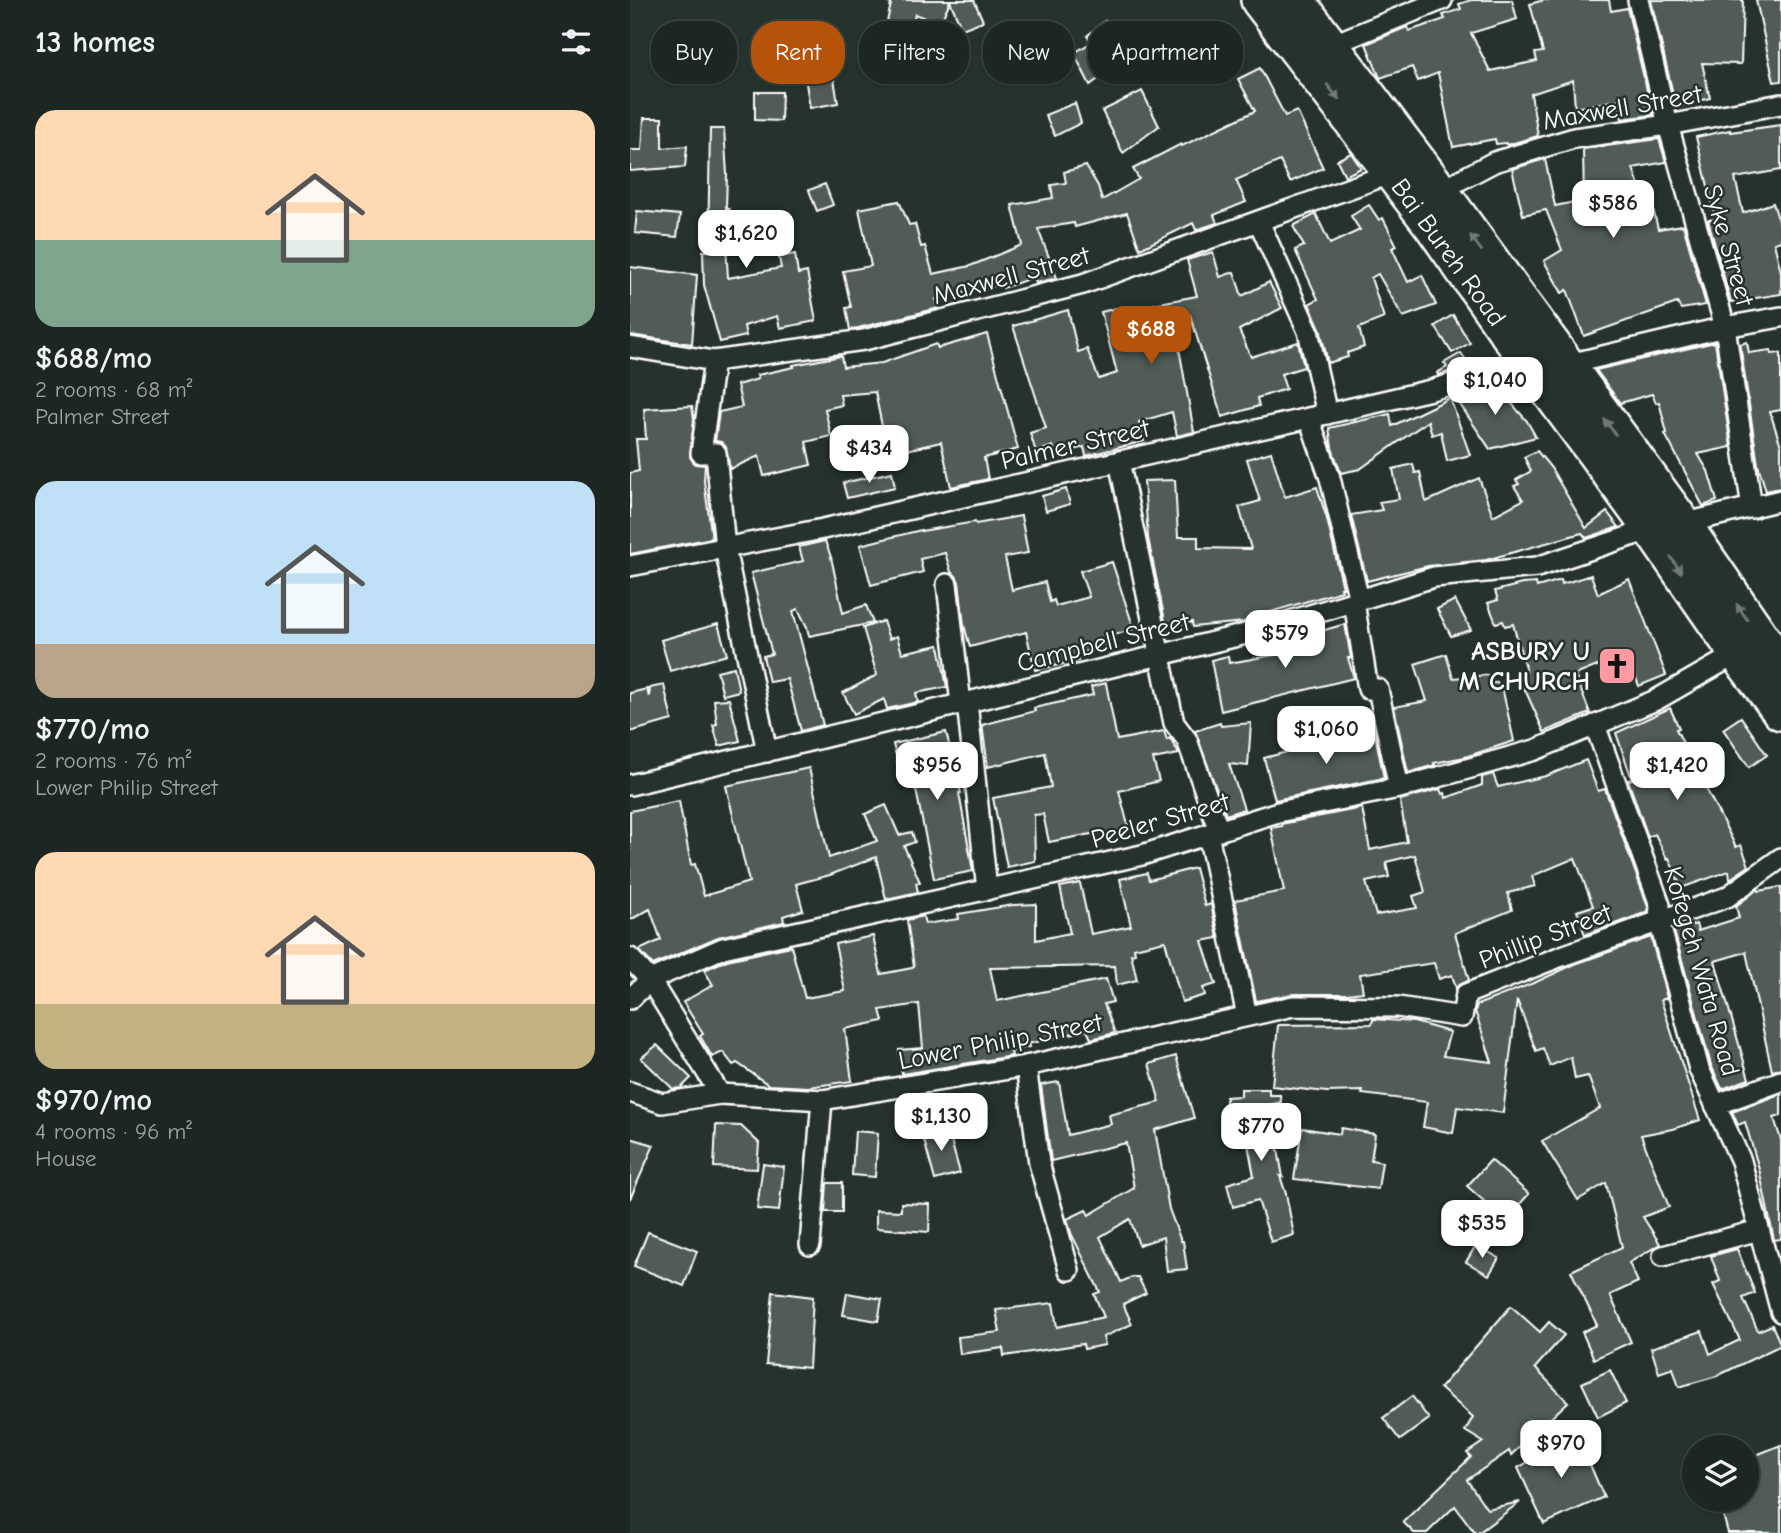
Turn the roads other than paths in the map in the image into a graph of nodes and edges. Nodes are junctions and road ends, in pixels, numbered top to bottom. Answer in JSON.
{"nodes":[{"id":1,"x":1260,"y":0,"type":"edge"},
{"id":2,"x":1295,"y":0,"type":"edge"},
{"id":3,"x":1442,"y":0,"type":"edge"},
{"id":4,"x":1638,"y":0,"type":"edge"},
{"id":5,"x":1331,"y":45,"type":"junction"},
{"id":6,"x":1781,"y":104,"type":"edge"},
{"id":7,"x":1668,"y":125,"type":"junction"},
{"id":8,"x":1392,"y":173,"type":"junction"},
{"id":9,"x":1439,"y":191,"type":"junction"},
{"id":10,"x":1259,"y":222,"type":"junction"},
{"id":11,"x":1781,"y":317,"type":"edge"},
{"id":12,"x":1725,"y":327,"type":"junction"},
{"id":13,"x":630,"y":347,"type":"edge"},
{"id":14,"x":714,"y":361,"type":"junction"},
{"id":15,"x":1529,"y":362,"type":"junction"},
{"id":16,"x":1565,"y":365,"type":"junction"},
{"id":17,"x":1318,"y":416,"type":"junction"},
{"id":18,"x":1119,"y":461,"type":"junction"},
{"id":19,"x":1781,"y":500,"type":"edge"},
{"id":20,"x":1752,"y":508,"type":"junction"},
{"id":21,"x":1667,"y":526,"type":"junction"},
{"id":22,"x":725,"y":548,"type":"junction"},
{"id":23,"x":630,"y":566,"type":"edge"},
{"id":24,"x":947,"y":584,"type":"dead end"},
{"id":25,"x":1357,"y":601,"type":"junction"},
{"id":26,"x":1738,"y":653,"type":"junction"},
{"id":27,"x":1161,"y":655,"type":"junction"},
{"id":28,"x":1781,"y":668,"type":"edge"},
{"id":29,"x":964,"y":703,"type":"junction"},
{"id":30,"x":1781,"y":712,"type":"edge"},
{"id":31,"x":1595,"y":725,"type":"junction"},
{"id":32,"x":766,"y":752,"type":"junction"},
{"id":33,"x":630,"y":785,"type":"edge"},
{"id":34,"x":1399,"y":788,"type":"junction"},
{"id":35,"x":1213,"y":833,"type":"junction"},
{"id":36,"x":1781,"y":858,"type":"edge"},
{"id":37,"x":987,"y":890,"type":"junction"},
{"id":38,"x":1659,"y":921,"type":"junction"},
{"id":39,"x":630,"y":958,"type":"edge"},
{"id":40,"x":650,"y":980,"type":"junction"},
{"id":41,"x":630,"y":999,"type":"edge"},
{"id":42,"x":1247,"y":1016,"type":"junction"},
{"id":43,"x":1026,"y":1066,"type":"junction"},
{"id":44,"x":1781,"y":1081,"type":"edge"},
{"id":45,"x":630,"y":1092,"type":"edge"},
{"id":46,"x":720,"y":1094,"type":"junction"},
{"id":47,"x":824,"y":1100,"type":"junction"},
{"id":48,"x":1715,"y":1105,"type":"junction"},
{"id":49,"x":1759,"y":1230,"type":"junction"},
{"id":50,"x":810,"y":1245,"type":"dead end"},
{"id":51,"x":1663,"y":1256,"type":"dead end"},
{"id":52,"x":1775,"y":1266,"type":"edge"},
{"id":53,"x":1069,"y":1270,"type":"dead end"},
{"id":54,"x":1781,"y":1312,"type":"edge"}],
"edges":[{"from":1,"to":8,"type":"highway","name":"Bai Bureh Road","one_way":true},
{"from":2,"to":5,"type":"highway","name":"Bai Bureh Road"},
{"from":3,"to":5,"type":"street"},
{"from":4,"to":7,"type":"street","name":"Syke Street"},
{"from":5,"to":9,"type":"highway","name":"Bai Bureh Road"},
{"from":6,"to":7,"type":"street","name":"Maxwell Street"},
{"from":7,"to":9,"type":"street","name":"Maxwell Street"},
{"from":7,"to":12,"type":"street","name":"Syke Street"},
{"from":8,"to":10,"type":"street","name":"Maxwell Street"},
{"from":8,"to":15,"type":"highway","name":"Bai Bureh Road"},
{"from":16,"to":9,"type":"highway","name":"Bai Bureh Road","one_way":true},
{"from":10,"to":14,"type":"street","name":"Maxwell Street"},
{"from":10,"to":17,"type":"street"},
{"from":11,"to":12,"type":"street"},
{"from":12,"to":16,"type":"street"},
{"from":12,"to":20,"type":"street","name":"Syke Street"},
{"from":13,"to":14,"type":"street","name":"Maxwell Street"},
{"from":14,"to":22,"type":"street"},
{"from":15,"to":17,"type":"street","name":"Palmer Street"},
{"from":15,"to":21,"type":"highway","name":"Bai Bureh Road"},
{"from":21,"to":16,"type":"highway","name":"Bai Bureh Road","one_way":true},
{"from":17,"to":18,"type":"street","name":"Palmer Street"},
{"from":17,"to":25,"type":"street"},
{"from":18,"to":22,"type":"street","name":"Palmer Street"},
{"from":18,"to":27,"type":"street"},
{"from":19,"to":20,"type":"street","name":"Campbell Street"},
{"from":20,"to":21,"type":"street","name":"Campbell Street"},
{"from":21,"to":25,"type":"street","name":"Campbell Street"},
{"from":21,"to":26,"type":"highway","name":"Bai Bureh Road","one_way":true},
{"from":28,"to":21,"type":"highway","name":"Bai Bureh Road","one_way":true},
{"from":22,"to":23,"type":"street","name":"Palmer Street"},
{"from":22,"to":32,"type":"street"},
{"from":24,"to":29,"type":"street"},
{"from":25,"to":27,"type":"street","name":"Campbell Street"},
{"from":25,"to":34,"type":"street"},
{"from":26,"to":30,"type":"highway","name":"Bai Bureh Road"},
{"from":26,"to":31,"type":"street","name":"Peeler Street"},
{"from":27,"to":29,"type":"street","name":"Campbell Street"},
{"from":27,"to":35,"type":"street"},
{"from":29,"to":32,"type":"street","name":"Campbell Street"},
{"from":29,"to":37,"type":"street"},
{"from":31,"to":34,"type":"street","name":"Peeler Street"},
{"from":31,"to":38,"type":"street","name":"Kofegeh Wata Road"},
{"from":32,"to":33,"type":"street","name":"Campbell Street"},
{"from":34,"to":35,"type":"street","name":"Peeler Street"},
{"from":35,"to":37,"type":"street","name":"Peeler Street"},
{"from":35,"to":42,"type":"street"},
{"from":36,"to":38,"type":"street","name":"Phillip Street"},
{"from":37,"to":40,"type":"street","name":"Peeler Street"},
{"from":38,"to":42,"type":"street","name":"Phillip Street"},
{"from":38,"to":48,"type":"street","name":"Kofegeh Wata Road"},
{"from":39,"to":40,"type":"street"},
{"from":40,"to":41,"type":"street","name":"Peeler Street"},
{"from":40,"to":46,"type":"street"},
{"from":42,"to":43,"type":"street","name":"Lower Philip Street"},
{"from":43,"to":47,"type":"street","name":"Lower Philip Street"},
{"from":43,"to":53,"type":"street"},
{"from":44,"to":48,"type":"street"},
{"from":45,"to":46,"type":"street","name":"Lower Philip Street"},
{"from":46,"to":47,"type":"street","name":"Lower Philip Street"},
{"from":47,"to":50,"type":"street"},
{"from":48,"to":49,"type":"street","name":"Kofegeh Wata Road"},
{"from":49,"to":51,"type":"street"},
{"from":49,"to":52,"type":"street","name":"Kofegeh Wata Road"},
{"from":52,"to":54,"type":"street","name":"Kofegeh Wata Road"}]}
